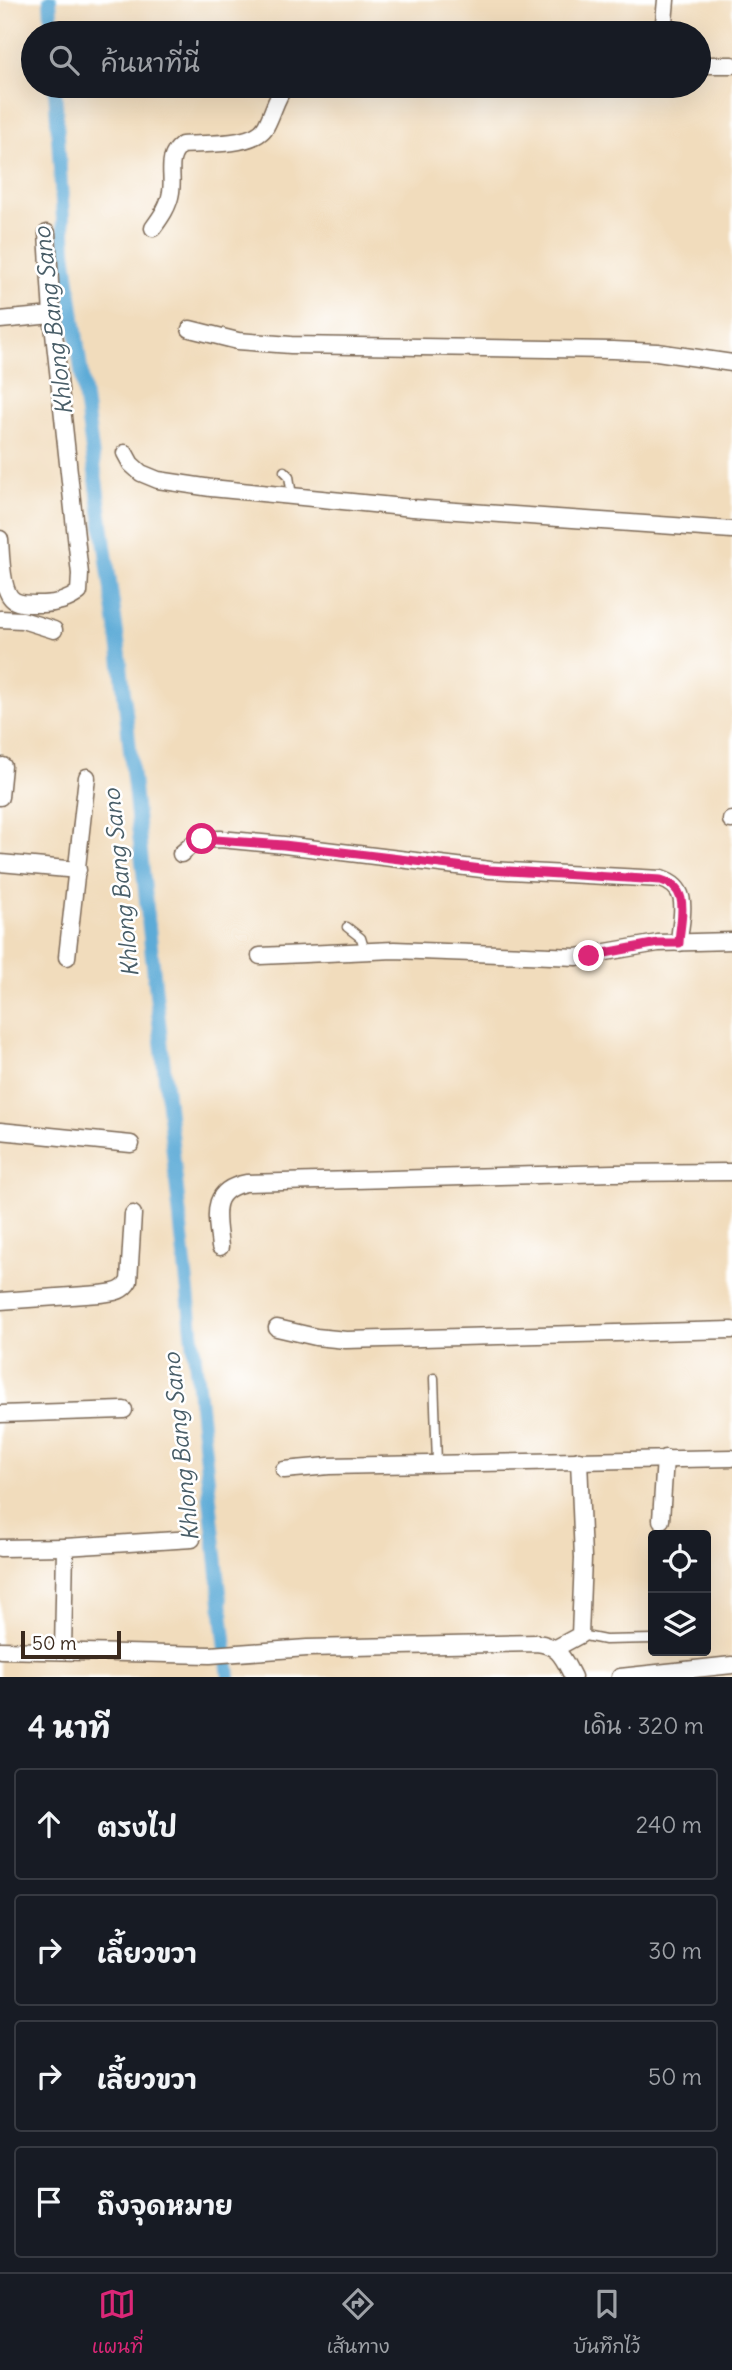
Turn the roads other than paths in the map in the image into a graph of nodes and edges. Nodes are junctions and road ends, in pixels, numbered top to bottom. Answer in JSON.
{"nodes":[{"id":1,"x":666,"y":0,"type":"edge"},
{"id":2,"x":664,"y":21,"type":"edge"},
{"id":3,"x":711,"y":65,"type":"edge"},
{"id":4,"x":732,"y":65,"type":"edge"},
{"id":5,"x":279,"y":98,"type":"edge"},
{"id":6,"x":153,"y":228,"type":"dead end"},
{"id":7,"x":47,"y":233,"type":"dead end"},
{"id":8,"x":52,"y":315,"type":"junction"},
{"id":9,"x":0,"y":320,"type":"edge"},
{"id":10,"x":190,"y":329,"type":"dead end"},
{"id":11,"x":732,"y":363,"type":"edge"},
{"id":12,"x":125,"y":453,"type":"dead end"},
{"id":13,"x":284,"y":471,"type":"dead end"},
{"id":14,"x":292,"y":496,"type":"junction"},
{"id":15,"x":732,"y":530,"type":"edge"},
{"id":16,"x":0,"y":538,"type":"edge"},
{"id":17,"x":0,"y":619,"type":"edge"},
{"id":18,"x":54,"y":630,"type":"dead end"},
{"id":19,"x":3,"y":766,"type":"dead end"},
{"id":20,"x":87,"y":777,"type":"dead end"},
{"id":21,"x":0,"y":797,"type":"edge"},
{"id":22,"x":181,"y":854,"type":"dead end"},
{"id":23,"x":0,"y":863,"type":"edge"},
{"id":24,"x":78,"y":870,"type":"junction"},
{"id":25,"x":347,"y":927,"type":"dead end"},
{"id":26,"x":732,"y":941,"type":"edge"},
{"id":27,"x":679,"y":943,"type":"junction"},
{"id":28,"x":365,"y":952,"type":"junction"},
{"id":29,"x":260,"y":956,"type":"dead end"},
{"id":30,"x":68,"y":957,"type":"dead end"},
{"id":31,"x":0,"y":1130,"type":"edge"},
{"id":32,"x":131,"y":1144,"type":"dead end"},
{"id":33,"x":732,"y":1172,"type":"edge"},
{"id":34,"x":133,"y":1214,"type":"dead end"},
{"id":35,"x":220,"y":1247,"type":"dead end"},
{"id":36,"x":0,"y":1301,"type":"edge"},
{"id":37,"x":277,"y":1328,"type":"dead end"},
{"id":38,"x":732,"y":1330,"type":"edge"},
{"id":39,"x":434,"y":1377,"type":"dead end"},
{"id":40,"x":124,"y":1410,"type":"dead end"},
{"id":41,"x":0,"y":1414,"type":"edge"},
{"id":42,"x":665,"y":1458,"type":"junction"},
{"id":43,"x":732,"y":1458,"type":"edge"},
{"id":44,"x":579,"y":1460,"type":"junction"},
{"id":45,"x":437,"y":1463,"type":"junction"},
{"id":46,"x":284,"y":1470,"type":"dead end"},
{"id":47,"x":661,"y":1520,"type":"dead end"},
{"id":48,"x":192,"y":1539,"type":"dead end"},
{"id":49,"x":65,"y":1547,"type":"junction"},
{"id":50,"x":0,"y":1548,"type":"edge"},
{"id":51,"x":580,"y":1634,"type":"junction"},
{"id":52,"x":648,"y":1639,"type":"edge"},
{"id":53,"x":556,"y":1648,"type":"junction"},
{"id":54,"x":0,"y":1650,"type":"edge"},
{"id":55,"x":63,"y":1651,"type":"junction"},
{"id":56,"x":732,"y":1665,"type":"edge"},
{"id":57,"x":573,"y":1677,"type":"edge"},
{"id":58,"x":620,"y":1677,"type":"edge"}],
"edges":[{"from":1,"to":2,"type":"street"},
{"from":3,"to":4,"type":"street"},
{"from":5,"to":6,"type":"street"},
{"from":7,"to":8,"type":"street"},
{"from":8,"to":9,"type":"street"},
{"from":8,"to":16,"type":"street"},
{"from":10,"to":11,"type":"street"},
{"from":12,"to":14,"type":"street"},
{"from":13,"to":14,"type":"lane"},
{"from":14,"to":15,"type":"street"},
{"from":17,"to":18,"type":"street"},
{"from":19,"to":21,"type":"street"},
{"from":20,"to":24,"type":"street"},
{"from":22,"to":27,"type":"street"},
{"from":23,"to":24,"type":"street"},
{"from":24,"to":30,"type":"street"},
{"from":25,"to":28,"type":"lane"},
{"from":26,"to":27,"type":"street"},
{"from":27,"to":28,"type":"street"},
{"from":28,"to":29,"type":"street"},
{"from":31,"to":32,"type":"street"},
{"from":33,"to":35,"type":"street"},
{"from":34,"to":36,"type":"street"},
{"from":37,"to":38,"type":"street"},
{"from":39,"to":45,"type":"lane"},
{"from":40,"to":41,"type":"street"},
{"from":42,"to":43,"type":"street"},
{"from":42,"to":44,"type":"street"},
{"from":42,"to":47,"type":"street"},
{"from":44,"to":45,"type":"street"},
{"from":44,"to":51,"type":"street"},
{"from":45,"to":46,"type":"street"},
{"from":48,"to":49,"type":"street"},
{"from":49,"to":50,"type":"street"},
{"from":49,"to":55,"type":"street"},
{"from":51,"to":52,"type":"lane"},
{"from":51,"to":53,"type":"street"},
{"from":53,"to":55,"type":"street"},
{"from":53,"to":57,"type":"street"},
{"from":54,"to":55,"type":"street"},
{"from":56,"to":58,"type":"street"}]}
